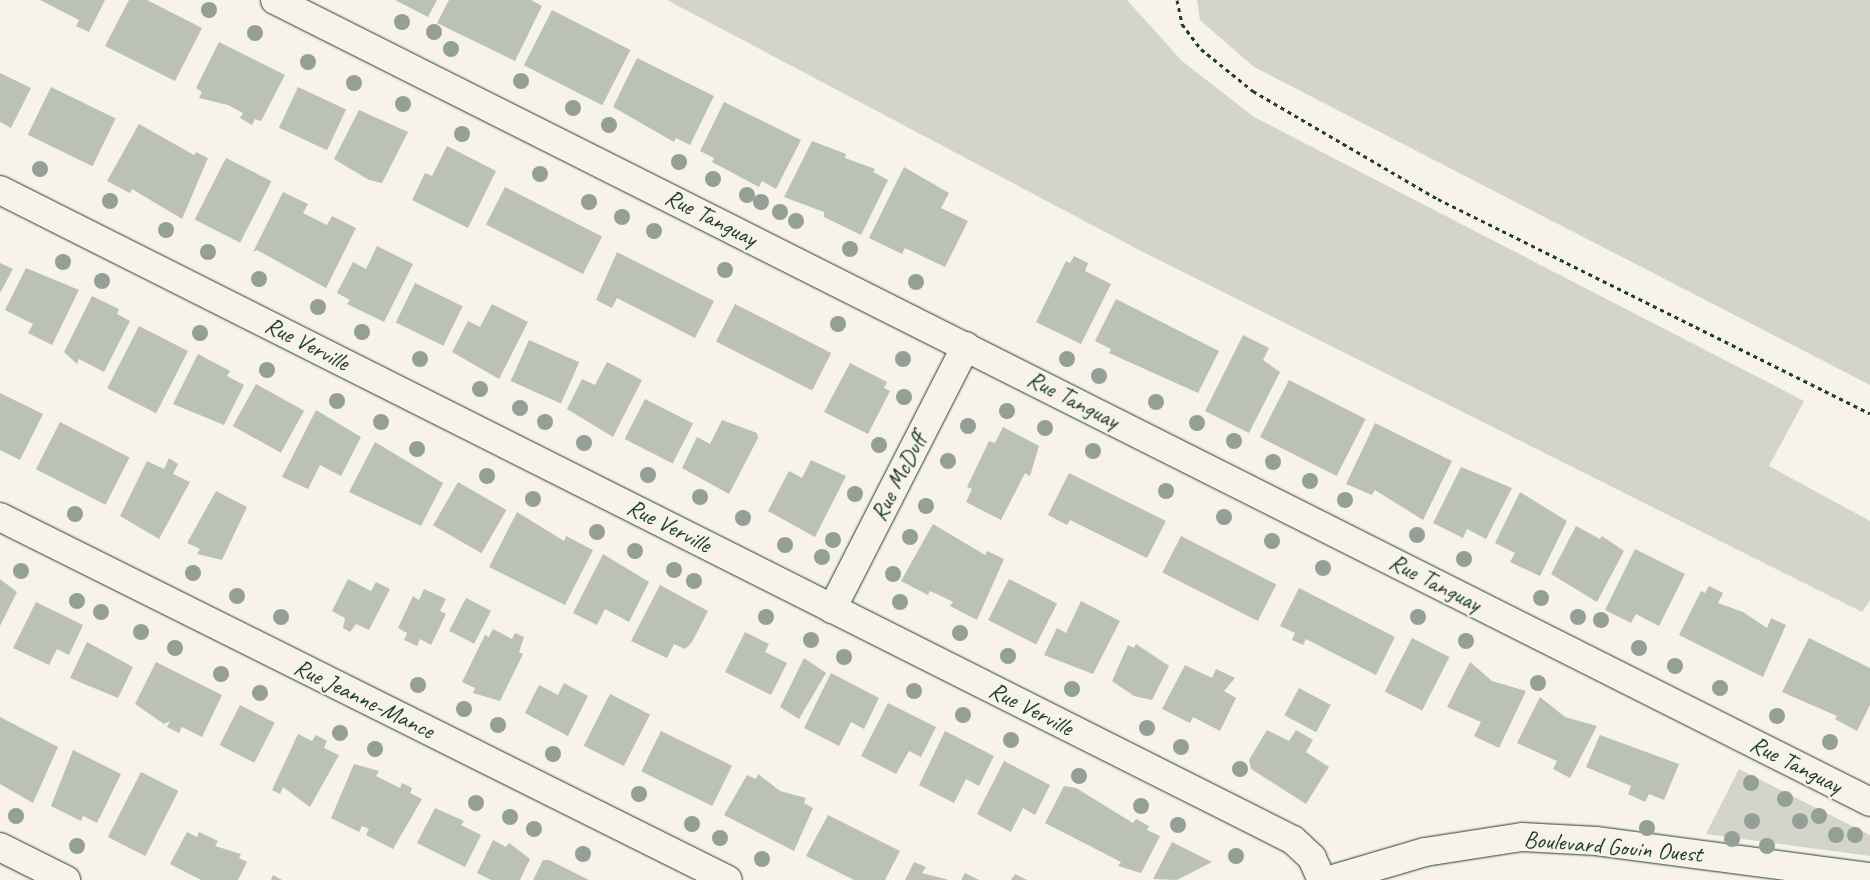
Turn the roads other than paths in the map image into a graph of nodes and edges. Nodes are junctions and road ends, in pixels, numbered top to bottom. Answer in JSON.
{"nodes":[{"id":1,"x":275,"y":0,"type":"edge"},
{"id":2,"x":0,"y":190,"type":"edge"},
{"id":3,"x":966,"y":346,"type":"junction"},
{"id":4,"x":0,"y":517,"type":"edge"},
{"id":5,"x":832,"y":609,"type":"junction"},
{"id":6,"x":1870,"y":802,"type":"edge"},
{"id":7,"x":0,"y":847,"type":"edge"},
{"id":8,"x":1793,"y":874,"type":"edge"},
{"id":9,"x":1870,"y":878,"type":"edge"},
{"id":10,"x":66,"y":880,"type":"edge"},
{"id":11,"x":728,"y":880,"type":"edge"},
{"id":12,"x":1322,"y":880,"type":"edge"},
{"id":13,"x":1330,"y":880,"type":"edge"}],
"edges":[{"from":1,"to":3,"type":"street","name":"Rue Tanguay"},
{"from":2,"to":5,"type":"street","name":"Rue Verville"},
{"from":3,"to":5,"type":"street","name":"Rue McDuff"},
{"from":3,"to":6,"type":"street","name":"Rue Tanguay"},
{"from":4,"to":11,"type":"street","name":"Rue Jeanne-Mance"},
{"from":5,"to":12,"type":"street","name":"Rue Verville"},
{"from":7,"to":10,"type":"street"},
{"from":8,"to":9,"type":"street","name":"Boulevard Gouin Ouest"},
{"from":8,"to":13,"type":"street","name":"Boulevard Gouin Ouest"}]}
